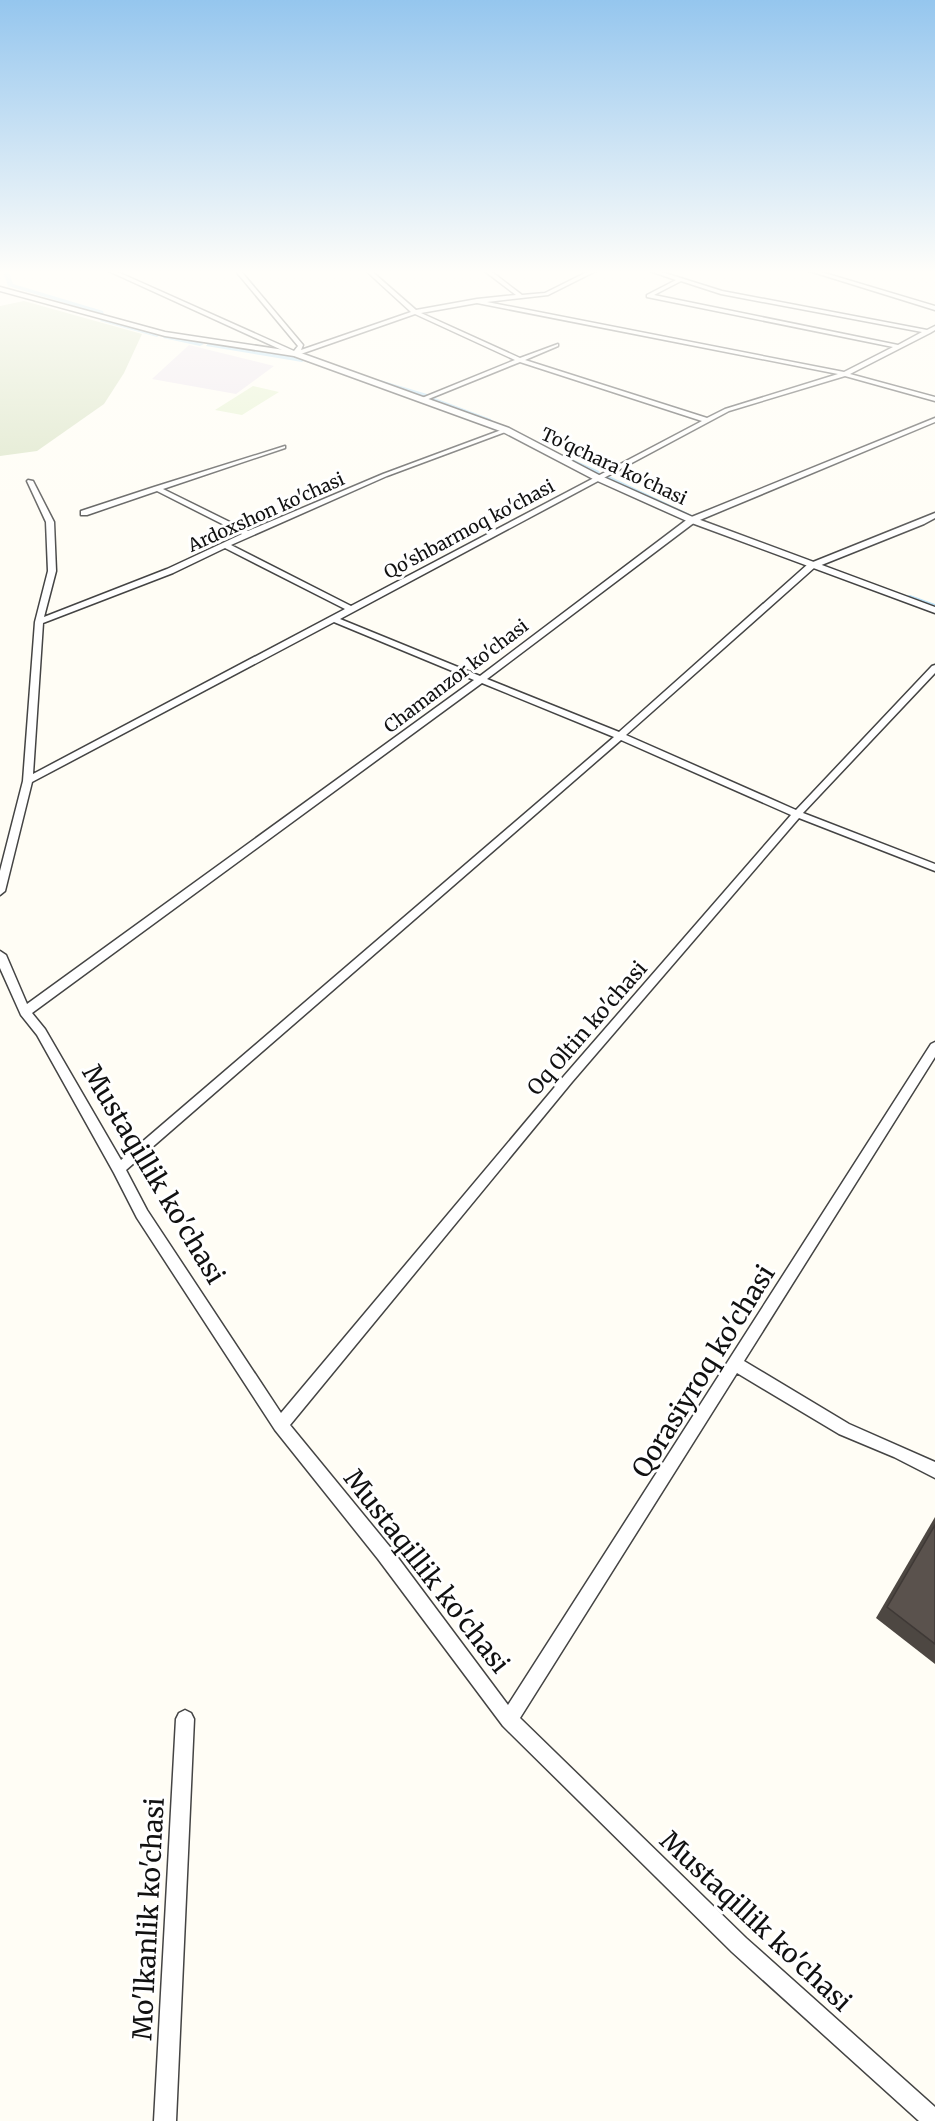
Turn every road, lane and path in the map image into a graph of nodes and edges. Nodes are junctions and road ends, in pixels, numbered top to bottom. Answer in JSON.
{"nodes":[{"id":1,"x":335,"y":368,"type":"edge"},
{"id":2,"x":501,"y":368,"type":"edge"},
{"id":3,"x":546,"y":368,"type":"edge"},
{"id":4,"x":814,"y":368,"type":"edge"},
{"id":5,"x":857,"y":368,"type":"edge"},
{"id":6,"x":845,"y":374,"type":"junction"},
{"id":7,"x":424,"y":399,"type":"junction"},
{"id":8,"x":935,"y":399,"type":"edge"},
{"id":9,"x":706,"y":420,"type":"junction"},
{"id":10,"x":935,"y":420,"type":"edge"},
{"id":11,"x":506,"y":430,"type":"junction"},
{"id":12,"x":283,"y":447,"type":"dead end"},
{"id":13,"x":596,"y":477,"type":"junction"},
{"id":14,"x":30,"y":481,"type":"dead end"},
{"id":15,"x":156,"y":488,"type":"junction"},
{"id":16,"x":84,"y":513,"type":"dead end"},
{"id":17,"x":935,"y":515,"type":"edge"},
{"id":18,"x":692,"y":520,"type":"junction"},
{"id":19,"x":248,"y":534,"type":"junction"},
{"id":20,"x":226,"y":545,"type":"junction"},
{"id":21,"x":811,"y":566,"type":"junction"},
{"id":22,"x":351,"y":609,"type":"junction"},
{"id":23,"x":935,"y":610,"type":"edge"},
{"id":24,"x":333,"y":619,"type":"junction"},
{"id":25,"x":39,"y":622,"type":"junction"},
{"id":26,"x":935,"y":668,"type":"edge"},
{"id":27,"x":480,"y":679,"type":"junction"},
{"id":28,"x":620,"y":736,"type":"junction"},
{"id":29,"x":28,"y":781,"type":"junction"},
{"id":30,"x":797,"y":814,"type":"junction"},
{"id":31,"x":4,"y":853,"type":"edge"},
{"id":32,"x":935,"y":868,"type":"edge"},
{"id":33,"x":0,"y":891,"type":"edge"},
{"id":34,"x":0,"y":955,"type":"edge"},
{"id":35,"x":25,"y":1012,"type":"junction"},
{"id":36,"x":935,"y":1047,"type":"edge"},
{"id":37,"x":119,"y":1168,"type":"junction"},
{"id":38,"x":736,"y":1364,"type":"junction"},
{"id":39,"x":279,"y":1425,"type":"junction"},
{"id":40,"x":935,"y":1470,"type":"edge"},
{"id":41,"x":185,"y":1719,"type":"dead end"},
{"id":42,"x":509,"y":1720,"type":"junction"},
{"id":43,"x":165,"y":2121,"type":"edge"},
{"id":44,"x":935,"y":2121,"type":"edge"}],
"edges":[{"from":1,"to":7,"type":"street","name":"To'qchara ko'chasi"},
{"from":2,"to":7,"type":"street"},
{"from":3,"to":9,"type":"street"},
{"from":4,"to":6,"type":"street"},
{"from":5,"to":6,"type":"street","name":"Qo'shbarmoq ko'chasi"},
{"from":6,"to":8,"type":"street"},
{"from":6,"to":9,"type":"street","name":"Qo'shbarmoq ko'chasi"},
{"from":7,"to":11,"type":"street","name":"To'qchara ko'chasi"},
{"from":9,"to":13,"type":"street","name":"Qo'shbarmoq ko'chasi"},
{"from":10,"to":18,"type":"street","name":"Chamanzor ko'chasi"},
{"from":11,"to":13,"type":"street","name":"To'qchara ko'chasi"},
{"from":11,"to":19,"type":"street","name":"Ardoxshon ko'chasi"},
{"from":12,"to":15,"type":"street"},
{"from":13,"to":18,"type":"street","name":"To'qchara ko'chasi"},
{"from":13,"to":22,"type":"street","name":"Qo'shbarmoq ko'chasi"},
{"from":14,"to":25,"type":"street"},
{"from":15,"to":16,"type":"street"},
{"from":15,"to":19,"type":"street"},
{"from":17,"to":21,"type":"street"},
{"from":18,"to":21,"type":"street","name":"To'qchara ko'chasi"},
{"from":18,"to":27,"type":"street","name":"Chamanzor ko'chasi"},
{"from":19,"to":20,"type":"street","name":"Ardoxshon ko'chasi"},
{"from":20,"to":22,"type":"street"},
{"from":20,"to":25,"type":"street","name":"Ardoxshon ko'chasi"},
{"from":21,"to":23,"type":"street","name":"To'qchara ko'chasi"},
{"from":21,"to":28,"type":"street"},
{"from":22,"to":24,"type":"street","name":"Qo'shbarmoq ko'chasi"},
{"from":24,"to":27,"type":"street"},
{"from":24,"to":29,"type":"street","name":"Qo'shbarmoq ko'chasi"},
{"from":25,"to":29,"type":"street"},
{"from":26,"to":30,"type":"street","name":"Oq Oltin ko'chasi"},
{"from":27,"to":28,"type":"street"},
{"from":27,"to":35,"type":"street","name":"Chamanzor ko'chasi"},
{"from":28,"to":30,"type":"street"},
{"from":28,"to":37,"type":"street"},
{"from":29,"to":31,"type":"street"},
{"from":30,"to":32,"type":"street"},
{"from":30,"to":39,"type":"street","name":"Oq Oltin ko'chasi"},
{"from":31,"to":33,"type":"street"},
{"from":34,"to":35,"type":"street","name":"Mustaqillik ko'chasi"},
{"from":35,"to":37,"type":"street","name":"Mustaqillik ko'chasi"},
{"from":36,"to":38,"type":"street","name":"Qorasiyroq ko'chasi"},
{"from":37,"to":39,"type":"street","name":"Mustaqillik ko'chasi"},
{"from":38,"to":40,"type":"street"},
{"from":38,"to":42,"type":"street","name":"Qorasiyroq ko'chasi"},
{"from":39,"to":42,"type":"street","name":"Mustaqillik ko'chasi"},
{"from":41,"to":43,"type":"street","name":"Mo'lkanlik ko'chasi"},
{"from":42,"to":44,"type":"street","name":"Mustaqillik ko'chasi"}]}
